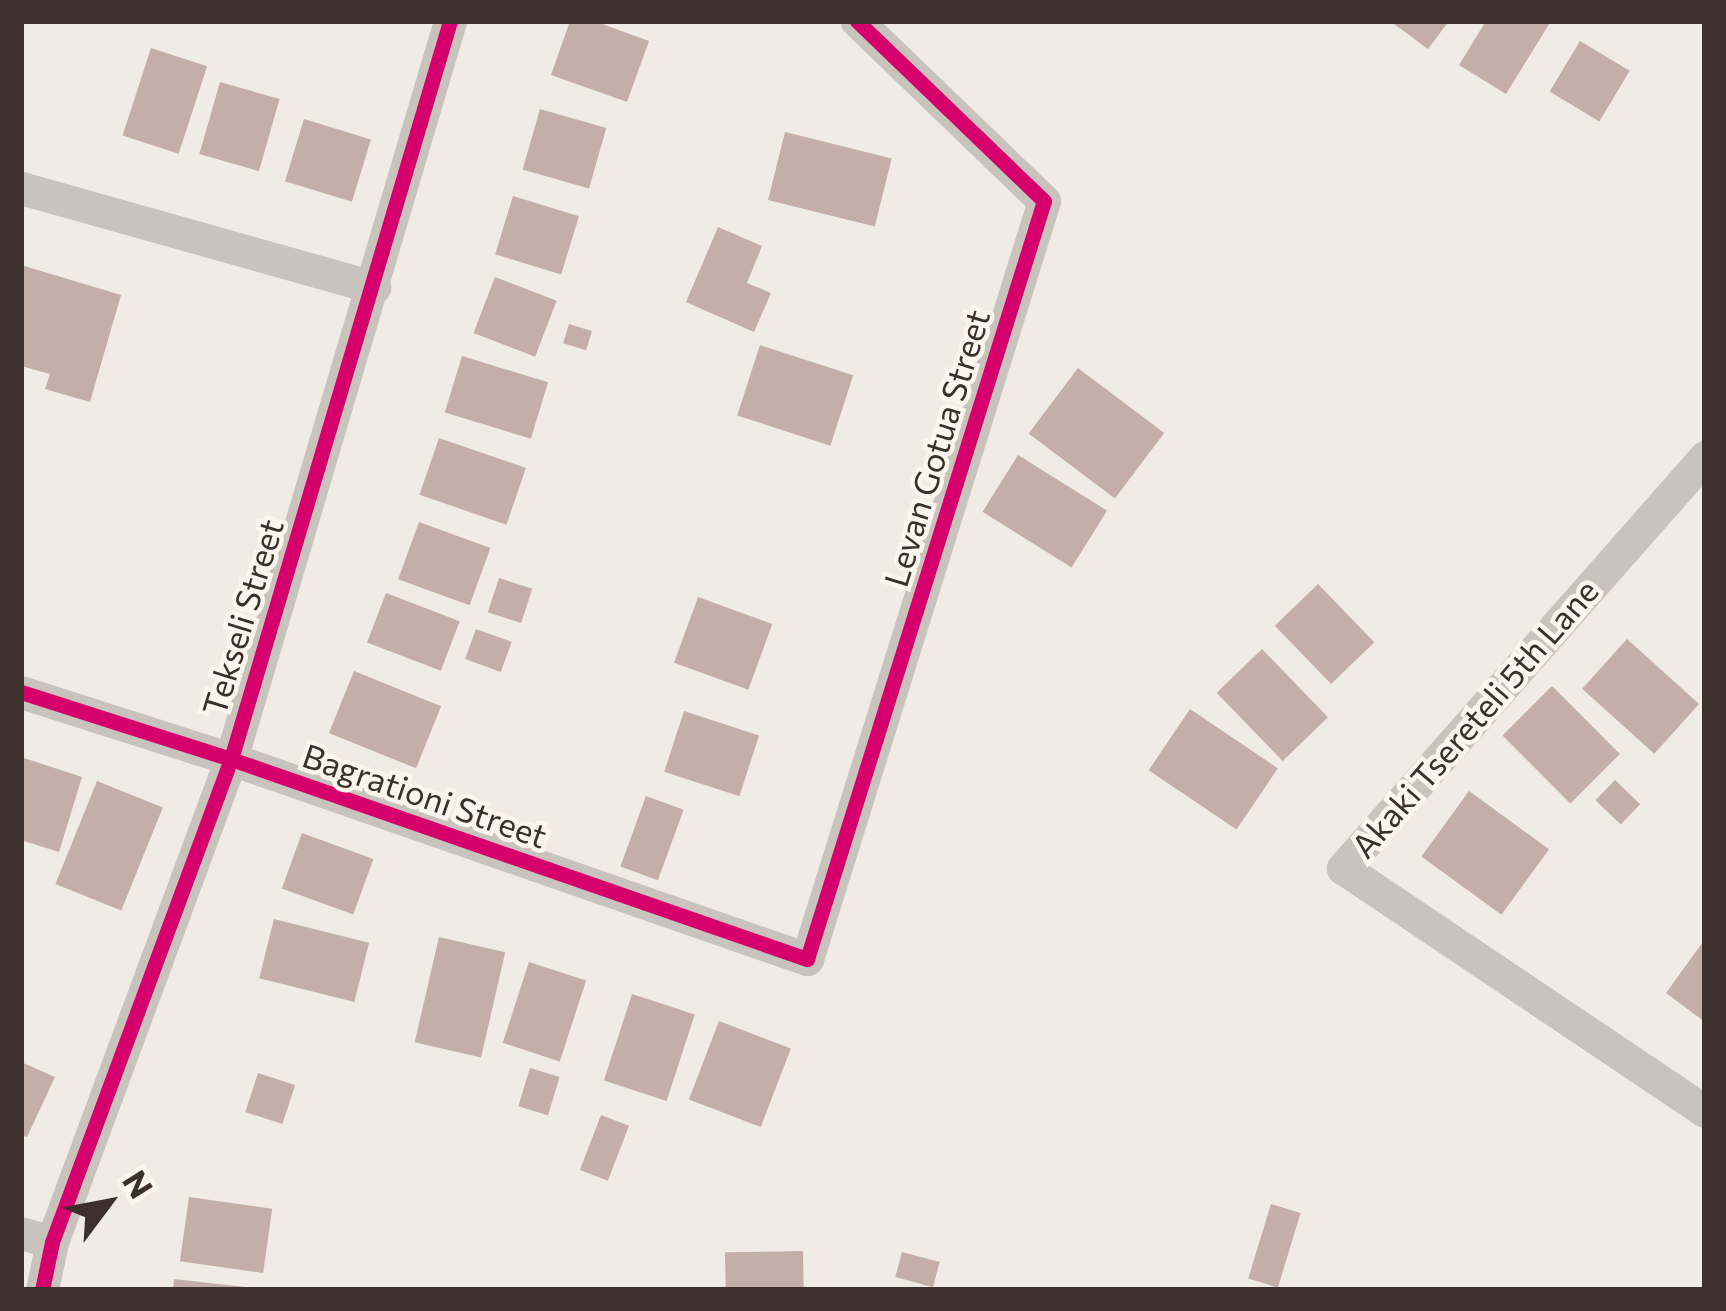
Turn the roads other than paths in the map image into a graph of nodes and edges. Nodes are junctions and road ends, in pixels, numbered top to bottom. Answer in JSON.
{"nodes":[{"id":1,"x":450,"y":21,"type":"edge"},
{"id":2,"x":857,"y":21,"type":"edge"},
{"id":3,"x":21,"y":188,"type":"edge"},
{"id":4,"x":374,"y":286,"type":"junction"},
{"id":5,"x":1705,"y":457,"type":"edge"},
{"id":6,"x":21,"y":692,"type":"edge"},
{"id":7,"x":231,"y":759,"type":"junction"},
{"id":8,"x":807,"y":959,"type":"joint"},
{"id":9,"x":1705,"y":1111,"type":"edge"},
{"id":10,"x":37,"y":1237,"type":"edge"},
{"id":11,"x":42,"y":1290,"type":"edge"}],
"edges":[{"from":1,"to":4,"type":"street","name":"Tekseli Street"},
{"from":2,"to":8,"type":"street","name":"Levan Gotua Street"},
{"from":3,"to":4,"type":"street"},
{"from":4,"to":7,"type":"street","name":"Tekseli Street"},
{"from":5,"to":9,"type":"street","name":"Akaki Tsereteli 5th Lane"},
{"from":6,"to":7,"type":"street","name":"Bagrationi Street"},
{"from":7,"to":8,"type":"street","name":"Bagrationi Street"},
{"from":7,"to":10,"type":"street","name":"Tekseli Street"},
{"from":10,"to":11,"type":"street","name":"Tekseli Street"}]}
